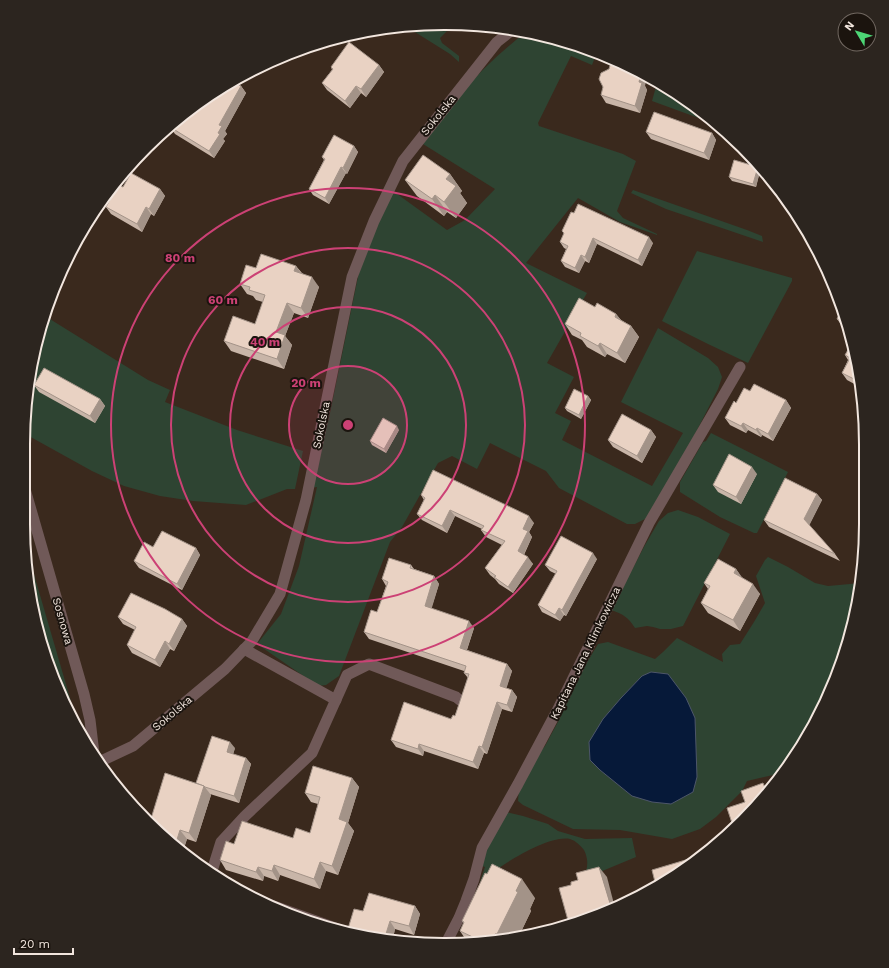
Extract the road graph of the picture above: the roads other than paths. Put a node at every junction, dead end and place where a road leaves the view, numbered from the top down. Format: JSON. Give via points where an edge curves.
{"nodes":[{"id":1,"x":506,"y":35,"type":"edge"},
{"id":2,"x":740,"y":367,"type":"dead end"},
{"id":3,"x":30,"y":506,"type":"edge"},
{"id":4,"x":244,"y":649,"type":"junction"},
{"id":5,"x":336,"y":700,"type":"junction"},
{"id":6,"x":461,"y":700,"type":"edge"},
{"id":7,"x":93,"y":742,"type":"edge"},
{"id":8,"x":104,"y":760,"type":"edge"},
{"id":9,"x":213,"y":867,"type":"edge"},
{"id":10,"x":449,"y":938,"type":"edge"}],
"edges":[{"from":1,"to":4,"type":"street","name":"Sokolska","via":[[497,42],[403,161],[374,221],[352,277],[306,500],[280,594]]},
{"from":2,"to":10,"type":"street","name":"Kapitana Jana Klimkowicza","via":[[649,523],[559,707],[482,848],[466,901]]},
{"from":3,"to":7,"type":"street","name":"Sosnowa","via":[[84,694]]},
{"from":4,"to":5,"type":"street"},
{"from":4,"to":8,"type":"street","name":"Sokolska","via":[[133,746]]},
{"from":5,"to":6,"type":"street","via":[[347,674],[370,664]]},
{"from":5,"to":9,"type":"street","via":[[312,752],[221,842]]}]}
